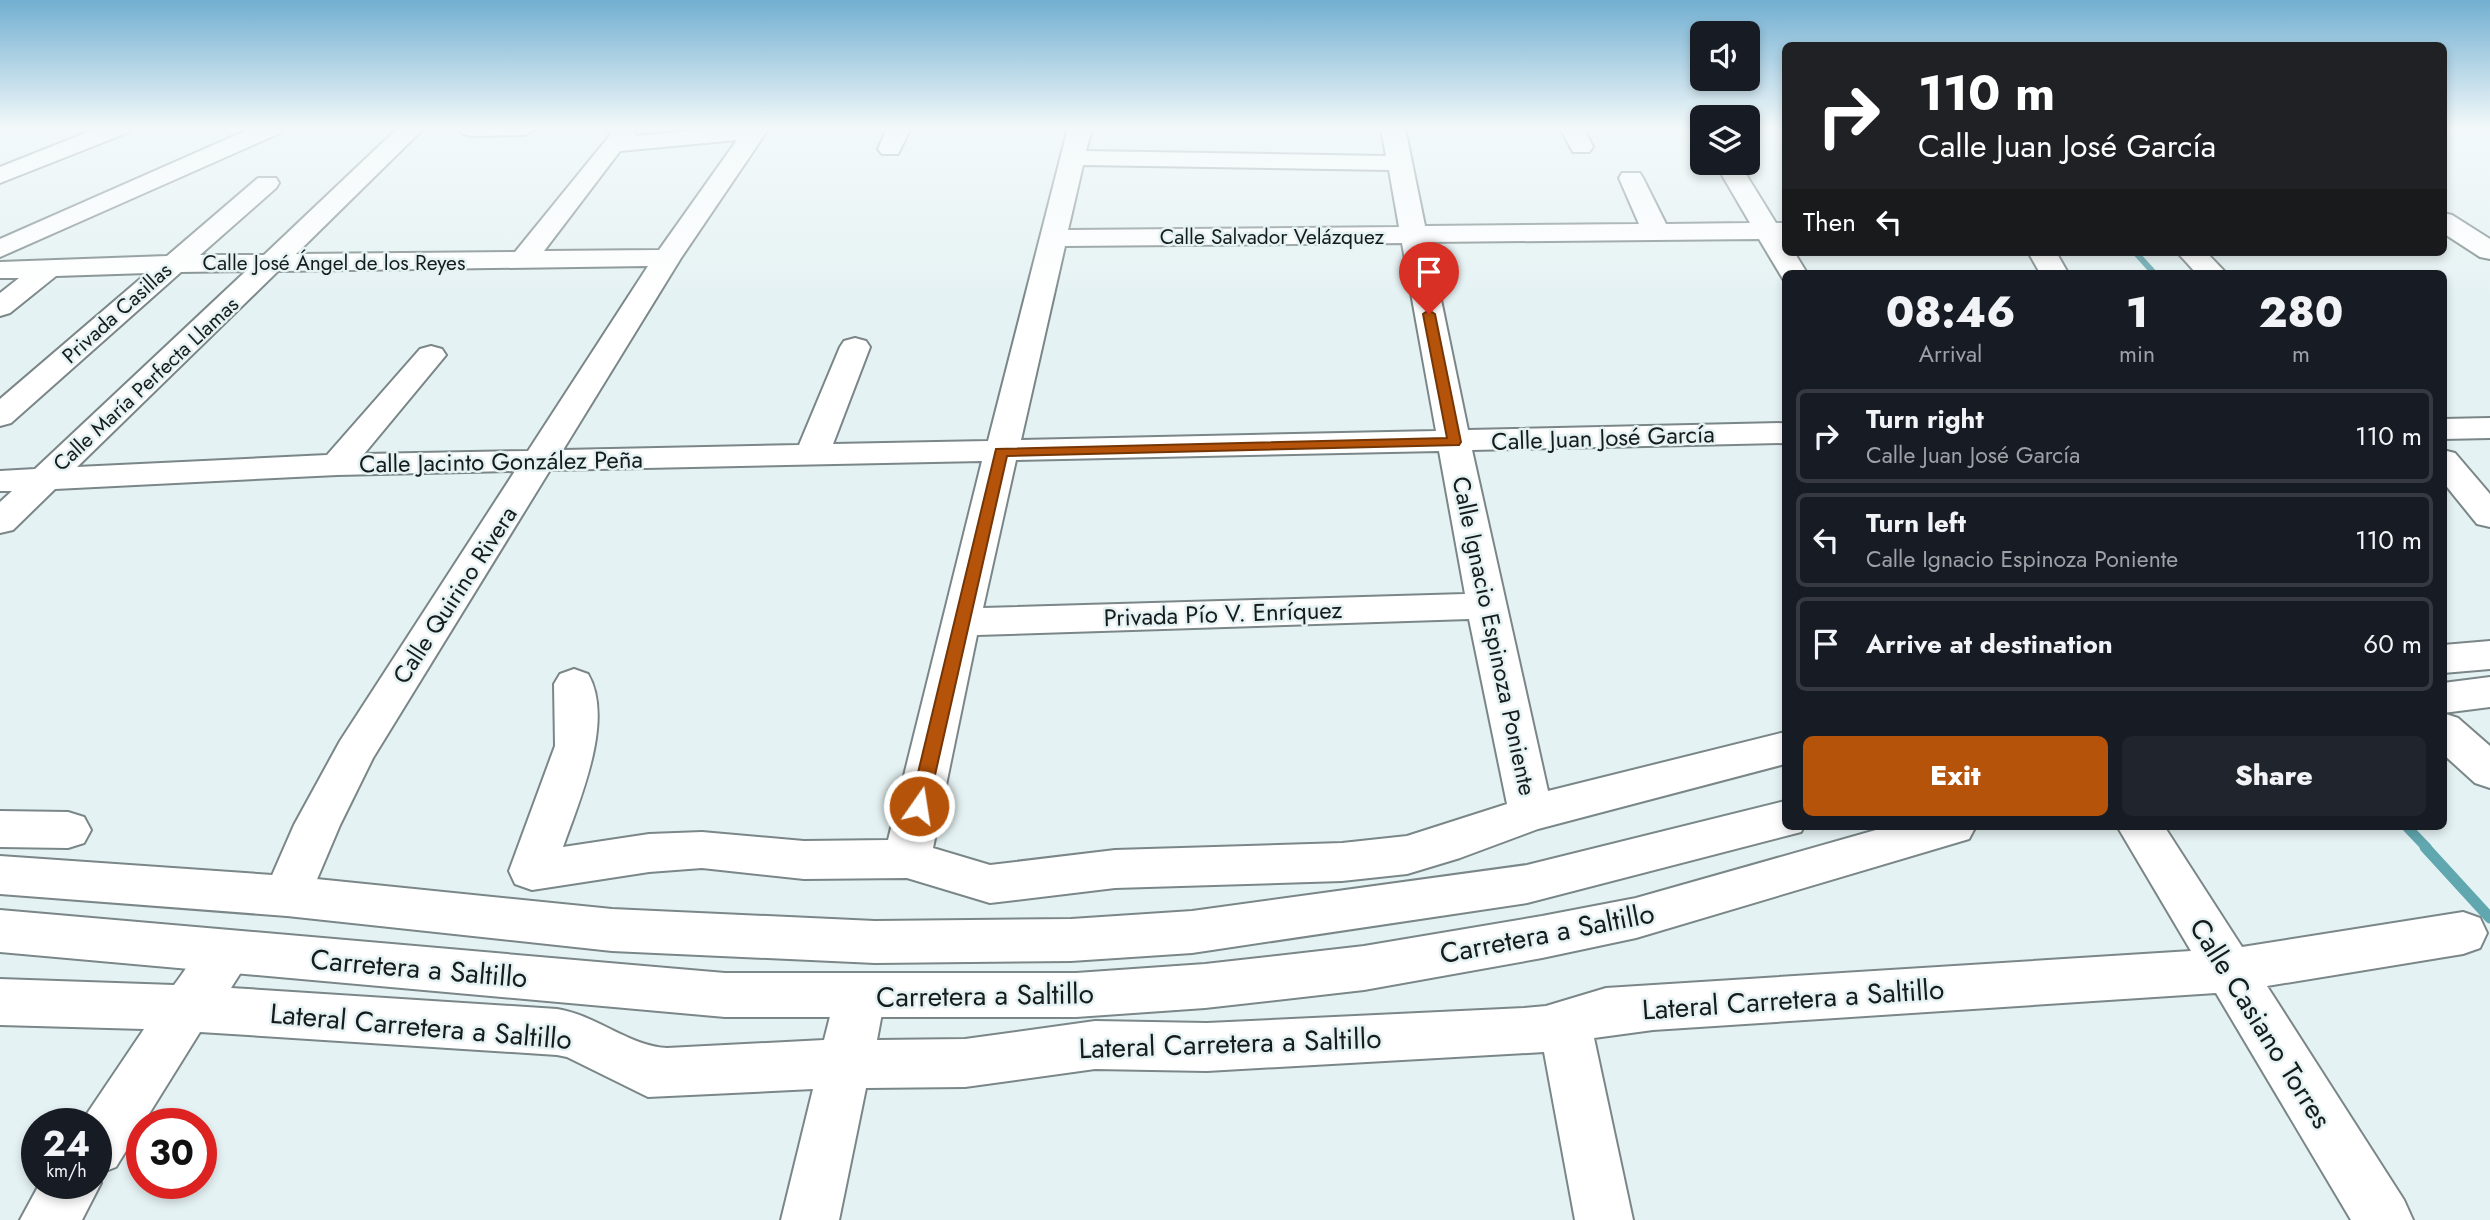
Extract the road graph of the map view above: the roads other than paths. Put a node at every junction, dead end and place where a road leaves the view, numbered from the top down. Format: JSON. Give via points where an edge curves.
{"nodes":[{"id":1,"x":144,"y":185,"type":"edge"},
{"id":2,"x":265,"y":185,"type":"edge"},
{"id":3,"x":353,"y":185,"type":"edge"},
{"id":4,"x":579,"y":185,"type":"edge"},
{"id":5,"x":717,"y":185,"type":"edge"},
{"id":6,"x":1066,"y":185,"type":"edge"},
{"id":7,"x":1404,"y":185,"type":"edge"},
{"id":8,"x":1634,"y":185,"type":"edge"},
{"id":9,"x":1743,"y":185,"type":"edge"},
{"id":10,"x":2447,"y":224,"type":"edge"},
{"id":11,"x":1777,"y":231,"type":"edge"},
{"id":12,"x":1657,"y":234,"type":"junction"},
{"id":13,"x":1414,"y":236,"type":"junction"},
{"id":14,"x":1053,"y":238,"type":"junction"},
{"id":15,"x":0,"y":249,"type":"edge"},
{"id":16,"x":2490,"y":251,"type":"edge"},
{"id":17,"x":2195,"y":256,"type":"edge"},
{"id":18,"x":667,"y":258,"type":"junction"},
{"id":19,"x":523,"y":260,"type":"junction"},
{"id":20,"x":171,"y":264,"type":"junction"},
{"id":21,"x":272,"y":264,"type":"junction"},
{"id":22,"x":49,"y":268,"type":"junction"},
{"id":23,"x":0,"y":270,"type":"edge"},
{"id":24,"x":2209,"y":270,"type":"edge"},
{"id":25,"x":0,"y":307,"type":"edge"},
{"id":26,"x":855,"y":347,"type":"dead end"},
{"id":27,"x":431,"y":355,"type":"dead end"},
{"id":28,"x":0,"y":416,"type":"edge"},
{"id":29,"x":2490,"y":428,"type":"edge"},
{"id":30,"x":2447,"y":429,"type":"edge"},
{"id":31,"x":1782,"y":433,"type":"edge"},
{"id":32,"x":1454,"y":442,"type":"junction"},
{"id":33,"x":1001,"y":452,"type":"junction"},
{"id":34,"x":811,"y":454,"type":"junction"},
{"id":35,"x":540,"y":461,"type":"junction"},
{"id":36,"x":2447,"y":465,"type":"edge"},
{"id":37,"x":337,"y":466,"type":"junction"},
{"id":38,"x":44,"y":480,"type":"junction"},
{"id":39,"x":0,"y":481,"type":"edge"},
{"id":40,"x":2490,"y":516,"type":"edge"},
{"id":41,"x":0,"y":522,"type":"edge"},
{"id":42,"x":1486,"y":606,"type":"junction"},
{"id":43,"x":960,"y":622,"type":"junction"},
{"id":44,"x":2447,"y":661,"type":"edge"},
{"id":45,"x":574,"y":684,"type":"dead end"},
{"id":46,"x":2489,"y":684,"type":"edge"},
{"id":47,"x":2447,"y":697,"type":"edge"},
{"id":48,"x":2447,"y":733,"type":"edge"},
{"id":49,"x":1782,"y":749,"type":"edge"},
{"id":50,"x":2490,"y":771,"type":"edge"},
{"id":51,"x":1531,"y":813,"type":"junction"},
{"id":52,"x":1782,"y":820,"type":"edge"},
{"id":53,"x":0,"y":830,"type":"edge"},
{"id":54,"x":68,"y":830,"type":"dead end"},
{"id":55,"x":1939,"y":830,"type":"edge"},
{"id":56,"x":2142,"y":830,"type":"edge"},
{"id":57,"x":907,"y":859,"type":"junction"},
{"id":58,"x":0,"y":875,"type":"edge"},
{"id":59,"x":287,"y":896,"type":"junction"},
{"id":60,"x":0,"y":931,"type":"edge"},
{"id":61,"x":2463,"y":933,"type":"dead end"},
{"id":62,"x":230,"y":950,"type":"junction"},
{"id":63,"x":2227,"y":971,"type":"junction"},
{"id":64,"x":860,"y":997,"type":"junction"},
{"id":65,"x":0,"y":1002,"type":"edge"},
{"id":66,"x":187,"y":1008,"type":"junction"},
{"id":67,"x":1565,"y":1024,"type":"junction"},
{"id":68,"x":844,"y":1063,"type":"junction"},
{"id":69,"x":112,"y":1123,"type":"edge"},
{"id":70,"x":63,"y":1199,"type":"edge"},
{"id":71,"x":49,"y":1220,"type":"edge"},
{"id":72,"x":810,"y":1220,"type":"edge"},
{"id":73,"x":1604,"y":1220,"type":"edge"},
{"id":74,"x":2384,"y":1220,"type":"edge"}],
"edges":[{"from":1,"to":15,"type":"street"},
{"from":2,"to":20,"type":"street","name":"Privada Casillas"},
{"from":3,"to":21,"type":"street","name":"Calle María Perfecta Llamas"},
{"from":4,"to":19,"type":"street"},
{"from":5,"to":18,"type":"street","name":"Calle Quirino Rivera"},
{"from":6,"to":14,"type":"street"},
{"from":7,"to":13,"type":"street","name":"Calle Ignacio Espinoza Poniente"},
{"from":8,"to":12,"type":"street"},
{"from":9,"to":11,"type":"street"},
{"from":10,"to":16,"type":"street"},
{"from":11,"to":12,"type":"street","name":"Calle Salvador Velázquez"},
{"from":12,"to":13,"type":"street","name":"Calle Salvador Velázquez"},
{"from":13,"to":14,"type":"street","name":"Calle Salvador Velázquez"},
{"from":13,"to":32,"type":"street","name":"Calle Ignacio Espinoza Poniente"},
{"from":14,"to":33,"type":"street"},
{"from":17,"to":24,"type":"street"},
{"from":18,"to":19,"type":"street","name":"Calle José Ángel de los Reyes"},
{"from":18,"to":35,"type":"street","name":"Calle Quirino Rivera"},
{"from":19,"to":21,"type":"street","name":"Calle José Ángel de los Reyes"},
{"from":20,"to":21,"type":"street","name":"Calle José Ángel de los Reyes"},
{"from":20,"to":22,"type":"street","name":"Calle José Ángel de los Reyes"},
{"from":20,"to":28,"type":"street","name":"Privada Casillas"},
{"from":21,"to":38,"type":"street","name":"Calle María Perfecta Llamas"},
{"from":22,"to":23,"type":"street","name":"Calle José Ángel de los Reyes"},
{"from":22,"to":25,"type":"street"},
{"from":26,"to":34,"type":"street"},
{"from":27,"to":37,"type":"street"},
{"from":29,"to":30,"type":"street"},
{"from":31,"to":32,"type":"street","name":"Calle Juan José García"},
{"from":32,"to":33,"type":"street","name":"Calle Juan José García"},
{"from":32,"to":42,"type":"street","name":"Calle Ignacio Espinoza Poniente"},
{"from":33,"to":34,"type":"street","name":"Calle Jacinto González Peña"},
{"from":33,"to":43,"type":"street"},
{"from":34,"to":35,"type":"street","name":"Calle Jacinto González Peña"},
{"from":35,"to":37,"type":"street","name":"Calle Jacinto González Peña"},
{"from":35,"to":59,"type":"street","name":"Calle Quirino Rivera","via":[[355,752]]},
{"from":36,"to":40,"type":"street"},
{"from":37,"to":38,"type":"street","name":"Calle Jacinto González Peña"},
{"from":38,"to":39,"type":"street","name":"Calle Jacinto González Peña"},
{"from":38,"to":41,"type":"street","name":"Calle María Perfecta Llamas"},
{"from":42,"to":43,"type":"street","name":"Privada Pío V. Enríquez"},
{"from":42,"to":51,"type":"street","name":"Calle Ignacio Espinoza Poniente"},
{"from":43,"to":57,"type":"street"},
{"from":44,"to":46,"type":"street"},
{"from":45,"to":57,"type":"street","via":[[576,746],[532,871],[702,850],[804,860]]},
{"from":46,"to":47,"type":"street"},
{"from":48,"to":50,"type":"street"},
{"from":49,"to":51,"type":"street"},
{"from":51,"to":57,"type":"street","via":[[1408,855],[1342,862],[1115,869],[990,884]]},
{"from":52,"to":59,"type":"street","name":"Carretera a Saltillo","via":[[1527,884],[1192,932],[1071,940],[875,942],[692,935]]},
{"from":53,"to":54,"type":"street"},
{"from":55,"to":64,"type":"street","name":"Carretera a Saltillo","via":[[1636,918],[1364,968],[1076,996]]},
{"from":56,"to":63,"type":"street","name":"Calle Casiano Torres"},
{"from":58,"to":59,"type":"street","name":"Carretera a Saltillo"},
{"from":60,"to":62,"type":"street","name":"Carretera a Saltillo"},
{"from":61,"to":63,"type":"street","name":"Lateral Carretera a Saltillo"},
{"from":62,"to":64,"type":"street","name":"Carretera a Saltillo","via":[[725,995]]},
{"from":62,"to":66,"type":"street"},
{"from":63,"to":67,"type":"street","name":"Lateral Carretera a Saltillo","via":[[1653,1007],[1606,1011]]},
{"from":63,"to":74,"type":"street","name":"Calle Casiano Torres"},
{"from":64,"to":68,"type":"street"},
{"from":65,"to":66,"type":"street","name":"Lateral Carretera a Saltillo"},
{"from":66,"to":68,"type":"street","name":"Lateral Carretera a Saltillo","via":[[557,1032],[575,1035],[648,1072]]},
{"from":66,"to":69,"type":"street"},
{"from":67,"to":68,"type":"street","name":"Lateral Carretera a Saltillo","via":[[1524,1031],[1348,1042],[1095,1045],[965,1063]]},
{"from":67,"to":73,"type":"street"},
{"from":68,"to":72,"type":"street"},
{"from":70,"to":71,"type":"street"}]}
